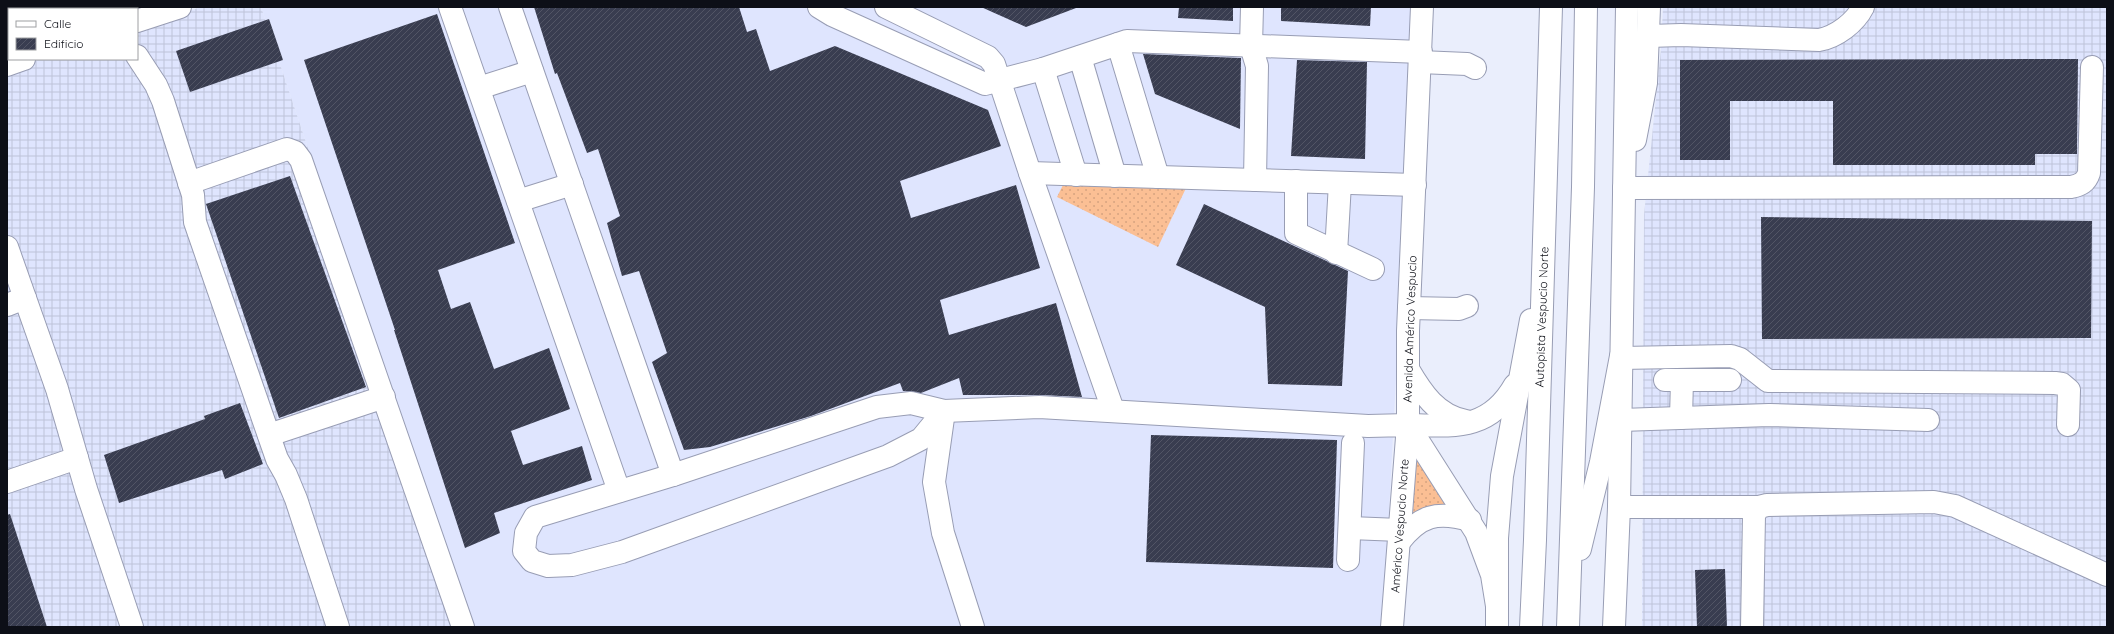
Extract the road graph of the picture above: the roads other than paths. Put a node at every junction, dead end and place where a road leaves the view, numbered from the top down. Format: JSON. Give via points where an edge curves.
{"nodes":[{"id":1,"x":180,"y":7,"type":"edge"},
{"id":2,"x":450,"y":7,"type":"edge"},
{"id":3,"x":510,"y":7,"type":"edge"},
{"id":4,"x":818,"y":7,"type":"edge"},
{"id":5,"x":886,"y":7,"type":"edge"},
{"id":6,"x":1252,"y":7,"type":"edge"},
{"id":7,"x":1422,"y":7,"type":"edge"},
{"id":8,"x":1549,"y":7,"type":"edge"},
{"id":9,"x":1586,"y":7,"type":"edge"},
{"id":10,"x":1590,"y":7,"type":"edge"},
{"id":11,"x":1627,"y":7,"type":"edge"},
{"id":12,"x":1649,"y":7,"type":"edge"},
{"id":13,"x":1863,"y":7,"type":"edge"},
{"id":14,"x":138,"y":21,"type":"edge"},
{"id":15,"x":1649,"y":36,"type":"junction"},
{"id":16,"x":1118,"y":44,"type":"junction"},
{"id":17,"x":1251,"y":46,"type":"junction"},
{"id":18,"x":1586,"y":47,"type":"junction"},
{"id":19,"x":1080,"y":57,"type":"junction"},
{"id":20,"x":1421,"y":57,"type":"junction"},
{"id":21,"x":138,"y":58,"type":"edge"},
{"id":22,"x":21,"y":60,"type":"edge"},
{"id":23,"x":7,"y":65,"type":"edge"},
{"id":24,"x":2092,"y":67,"type":"dead end"},
{"id":25,"x":1475,"y":68,"type":"dead end"},
{"id":26,"x":1043,"y":69,"type":"junction"},
{"id":27,"x":532,"y":71,"type":"junction"},
{"id":28,"x":999,"y":80,"type":"junction"},
{"id":29,"x":479,"y":88,"type":"junction"},
{"id":30,"x":1030,"y":173,"type":"junction"},
{"id":31,"x":1076,"y":175,"type":"junction"},
{"id":32,"x":1115,"y":176,"type":"junction"},
{"id":33,"x":1158,"y":177,"type":"junction"},
{"id":34,"x":1255,"y":180,"type":"junction"},
{"id":35,"x":1296,"y":181,"type":"junction"},
{"id":36,"x":189,"y":183,"type":"junction"},
{"id":37,"x":1340,"y":183,"type":"junction"},
{"id":38,"x":572,"y":184,"type":"junction"},
{"id":39,"x":1415,"y":185,"type":"junction"},
{"id":40,"x":1624,"y":188,"type":"junction"},
{"id":41,"x":518,"y":201,"type":"junction"},
{"id":42,"x":1545,"y":230,"type":"junction"},
{"id":43,"x":7,"y":247,"type":"edge"},
{"id":44,"x":1336,"y":253,"type":"junction"},
{"id":45,"x":1373,"y":269,"type":"dead end"},
{"id":46,"x":16,"y":302,"type":"edge"},
{"id":47,"x":1467,"y":306,"type":"dead end"},
{"id":48,"x":1409,"y":308,"type":"junction"},
{"id":49,"x":1621,"y":357,"type":"junction"},
{"id":50,"x":1408,"y":369,"type":"junction"},
{"id":51,"x":1519,"y":377,"type":"junction"},
{"id":52,"x":1730,"y":380,"type":"dead end"},
{"id":53,"x":1768,"y":381,"type":"junction"},
{"id":54,"x":384,"y":397,"type":"junction"},
{"id":55,"x":1113,"y":410,"type":"junction"},
{"id":56,"x":944,"y":411,"type":"junction"},
{"id":57,"x":1769,"y":415,"type":"junction"},
{"id":58,"x":1681,"y":418,"type":"junction"},
{"id":59,"x":1620,"y":420,"type":"junction"},
{"id":60,"x":1928,"y":420,"type":"dead end"},
{"id":61,"x":1471,"y":422,"type":"junction"},
{"id":62,"x":1408,"y":425,"type":"junction"},
{"id":63,"x":2068,"y":425,"type":"dead end"},
{"id":64,"x":269,"y":435,"type":"junction"},
{"id":65,"x":1353,"y":444,"type":"dead end"},
{"id":66,"x":77,"y":458,"type":"junction"},
{"id":67,"x":673,"y":475,"type":"junction"},
{"id":68,"x":7,"y":482,"type":"edge"},
{"id":69,"x":619,"y":491,"type":"junction"},
{"id":70,"x":1619,"y":507,"type":"junction"},
{"id":71,"x":1759,"y":507,"type":"junction"},
{"id":72,"x":1470,"y":520,"type":"junction"},
{"id":73,"x":1350,"y":528,"type":"junction"},
{"id":74,"x":1400,"y":536,"type":"junction"},
{"id":75,"x":1348,"y":560,"type":"dead end"},
{"id":76,"x":2107,"y":575,"type":"edge"},
{"id":77,"x":1569,"y":593,"type":"junction"},
{"id":78,"x":1497,"y":606,"type":"junction"},
{"id":79,"x":132,"y":627,"type":"edge"},
{"id":80,"x":338,"y":627,"type":"edge"},
{"id":81,"x":463,"y":627,"type":"edge"},
{"id":82,"x":973,"y":627,"type":"edge"},
{"id":83,"x":1392,"y":627,"type":"edge"},
{"id":84,"x":1497,"y":627,"type":"edge"},
{"id":85,"x":1531,"y":627,"type":"edge"},
{"id":86,"x":1568,"y":627,"type":"edge"},
{"id":87,"x":1614,"y":627,"type":"edge"},
{"id":88,"x":1752,"y":627,"type":"edge"}],
"edges":[{"from":1,"to":14,"type":"main road"},
{"from":2,"to":29,"type":"main road"},
{"from":3,"to":27,"type":"main road"},
{"from":4,"to":28,"type":"main road","via":[[979,82],[988,84]]},
{"from":5,"to":28,"type":"main road","via":[[988,57],[994,64]]},
{"from":6,"to":17,"type":"main road"},
{"from":7,"to":20,"type":"main road","name":"Avenida Américo Vespucio"},
{"from":8,"to":42,"type":"main road","name":"Autopista Vespucio Norte","via":[[1551,37]]},
{"from":9,"to":18,"type":"main road"},
{"from":10,"to":18,"type":"main road"},
{"from":11,"to":40,"type":"main road"},
{"from":12,"to":15,"type":"main road"},
{"from":13,"to":15,"type":"main road","via":[[1831,38],[1819,40]]},
{"from":15,"to":40,"type":"main road","via":[[1646,84]]},
{"from":16,"to":17,"type":"main road","via":[[1127,41]]},
{"from":16,"to":19,"type":"main road"},
{"from":16,"to":33,"type":"main road"},
{"from":17,"to":20,"type":"main road"},
{"from":17,"to":34,"type":"main road","via":[[1257,66]]},
{"from":18,"to":77,"type":"main road"},
{"from":19,"to":26,"type":"main road"},
{"from":19,"to":32,"type":"main road"},
{"from":20,"to":25,"type":"main road","via":[[1467,64]]},
{"from":20,"to":39,"type":"main road","name":"Avenida Américo Vespucio"},
{"from":21,"to":36,"type":"main road","via":[[163,101]]},
{"from":22,"to":23,"type":"main road"},
{"from":24,"to":40,"type":"main road","via":[[2089,173],[2086,180],[2079,185]]},
{"from":26,"to":28,"type":"main road"},
{"from":26,"to":31,"type":"main road"},
{"from":27,"to":29,"type":"main road"},
{"from":27,"to":38,"type":"main road"},
{"from":28,"to":30,"type":"main road"},
{"from":29,"to":41,"type":"main road"},
{"from":30,"to":31,"type":"main road"},
{"from":30,"to":55,"type":"main road"},
{"from":31,"to":32,"type":"main road"},
{"from":32,"to":33,"type":"main road"},
{"from":33,"to":34,"type":"main road"},
{"from":34,"to":35,"type":"main road"},
{"from":35,"to":37,"type":"main road"},
{"from":35,"to":44,"type":"main road","via":[[1296,233]]},
{"from":36,"to":54,"type":"main road","via":[[287,149],[295,152],[301,160]]},
{"from":36,"to":64,"type":"main road","via":[[193,195],[195,222]]},
{"from":37,"to":39,"type":"main road"},
{"from":37,"to":44,"type":"main road"},
{"from":38,"to":41,"type":"main road"},
{"from":38,"to":67,"type":"main road"},
{"from":39,"to":48,"type":"main road","name":"Avenida Américo Vespucio"},
{"from":40,"to":49,"type":"main road"},
{"from":41,"to":69,"type":"main road"},
{"from":42,"to":51,"type":"main road","via":[[1533,310]]},
{"from":42,"to":85,"type":"main road","name":"Autopista Vespucio Norte"},
{"from":43,"to":46,"type":"main road"},
{"from":44,"to":45,"type":"main road"},
{"from":46,"to":66,"type":"main road","via":[[57,388]]},
{"from":47,"to":48,"type":"main road","via":[[1459,309]]},
{"from":48,"to":50,"type":"main road","name":"Avenida Américo Vespucio"},
{"from":49,"to":53,"type":"main road","via":[[1731,356],[1740,359]]},
{"from":49,"to":59,"type":"main road"},
{"from":49,"to":77,"type":"main road","via":[[1601,462]]},
{"from":50,"to":61,"type":"main road","via":[[1419,388],[1438,409],[1454,418]]},
{"from":50,"to":62,"type":"main road","name":"Avenida Américo Vespucio"},
{"from":51,"to":61,"type":"main road","via":[[1496,411]]},
{"from":51,"to":78,"type":"main road","via":[[1502,476],[1497,538]]},
{"from":52,"to":58,"type":"main road","via":[[1673,380]]},
{"from":53,"to":57,"type":"main road"},
{"from":53,"to":63,"type":"main road","via":[[2062,384],[2068,390]]},
{"from":54,"to":64,"type":"main road"},
{"from":54,"to":81,"type":"main road"},
{"from":55,"to":56,"type":"main road","via":[[1039,407]]},
{"from":55,"to":62,"type":"main road","via":[[1368,426]]},
{"from":56,"to":67,"type":"main road","via":[[911,403],[877,408]]},
{"from":56,"to":69,"type":"main road","via":[[921,440],[888,456],[622,552],[572,565],[548,566],[532,561],[524,551],[526,533],[535,517]]},
{"from":56,"to":82,"type":"main road","via":[[934,482],[943,533]]},
{"from":57,"to":58,"type":"main road"},
{"from":57,"to":60,"type":"main road"},
{"from":58,"to":59,"type":"main road"},
{"from":59,"to":70,"type":"main road"},
{"from":61,"to":62,"type":"main road","via":[[1440,426]]},
{"from":62,"to":72,"type":"main road"},
{"from":62,"to":74,"type":"main road","name":"Américo Vespucio Norte"},
{"from":64,"to":80,"type":"main road","via":[[276,459],[296,499]]},
{"from":65,"to":73,"type":"main road"},
{"from":66,"to":68,"type":"main road"},
{"from":66,"to":79,"type":"main road"},
{"from":67,"to":69,"type":"main road"},
{"from":70,"to":71,"type":"main road"},
{"from":70,"to":87,"type":"main road"},
{"from":71,"to":76,"type":"main road","via":[[1934,502],[1955,506]]},
{"from":71,"to":88,"type":"main road","via":[[1754,515],[1753,530]]},
{"from":72,"to":74,"type":"main road","via":[[1447,515],[1429,517]]},
{"from":72,"to":78,"type":"main road","via":[[1492,575]]},
{"from":73,"to":74,"type":"main road"},
{"from":73,"to":75,"type":"main road"},
{"from":74,"to":83,"type":"main road","name":"Américo Vespucio Norte"},
{"from":77,"to":86,"type":"main road"},
{"from":78,"to":84,"type":"main road"}]}
